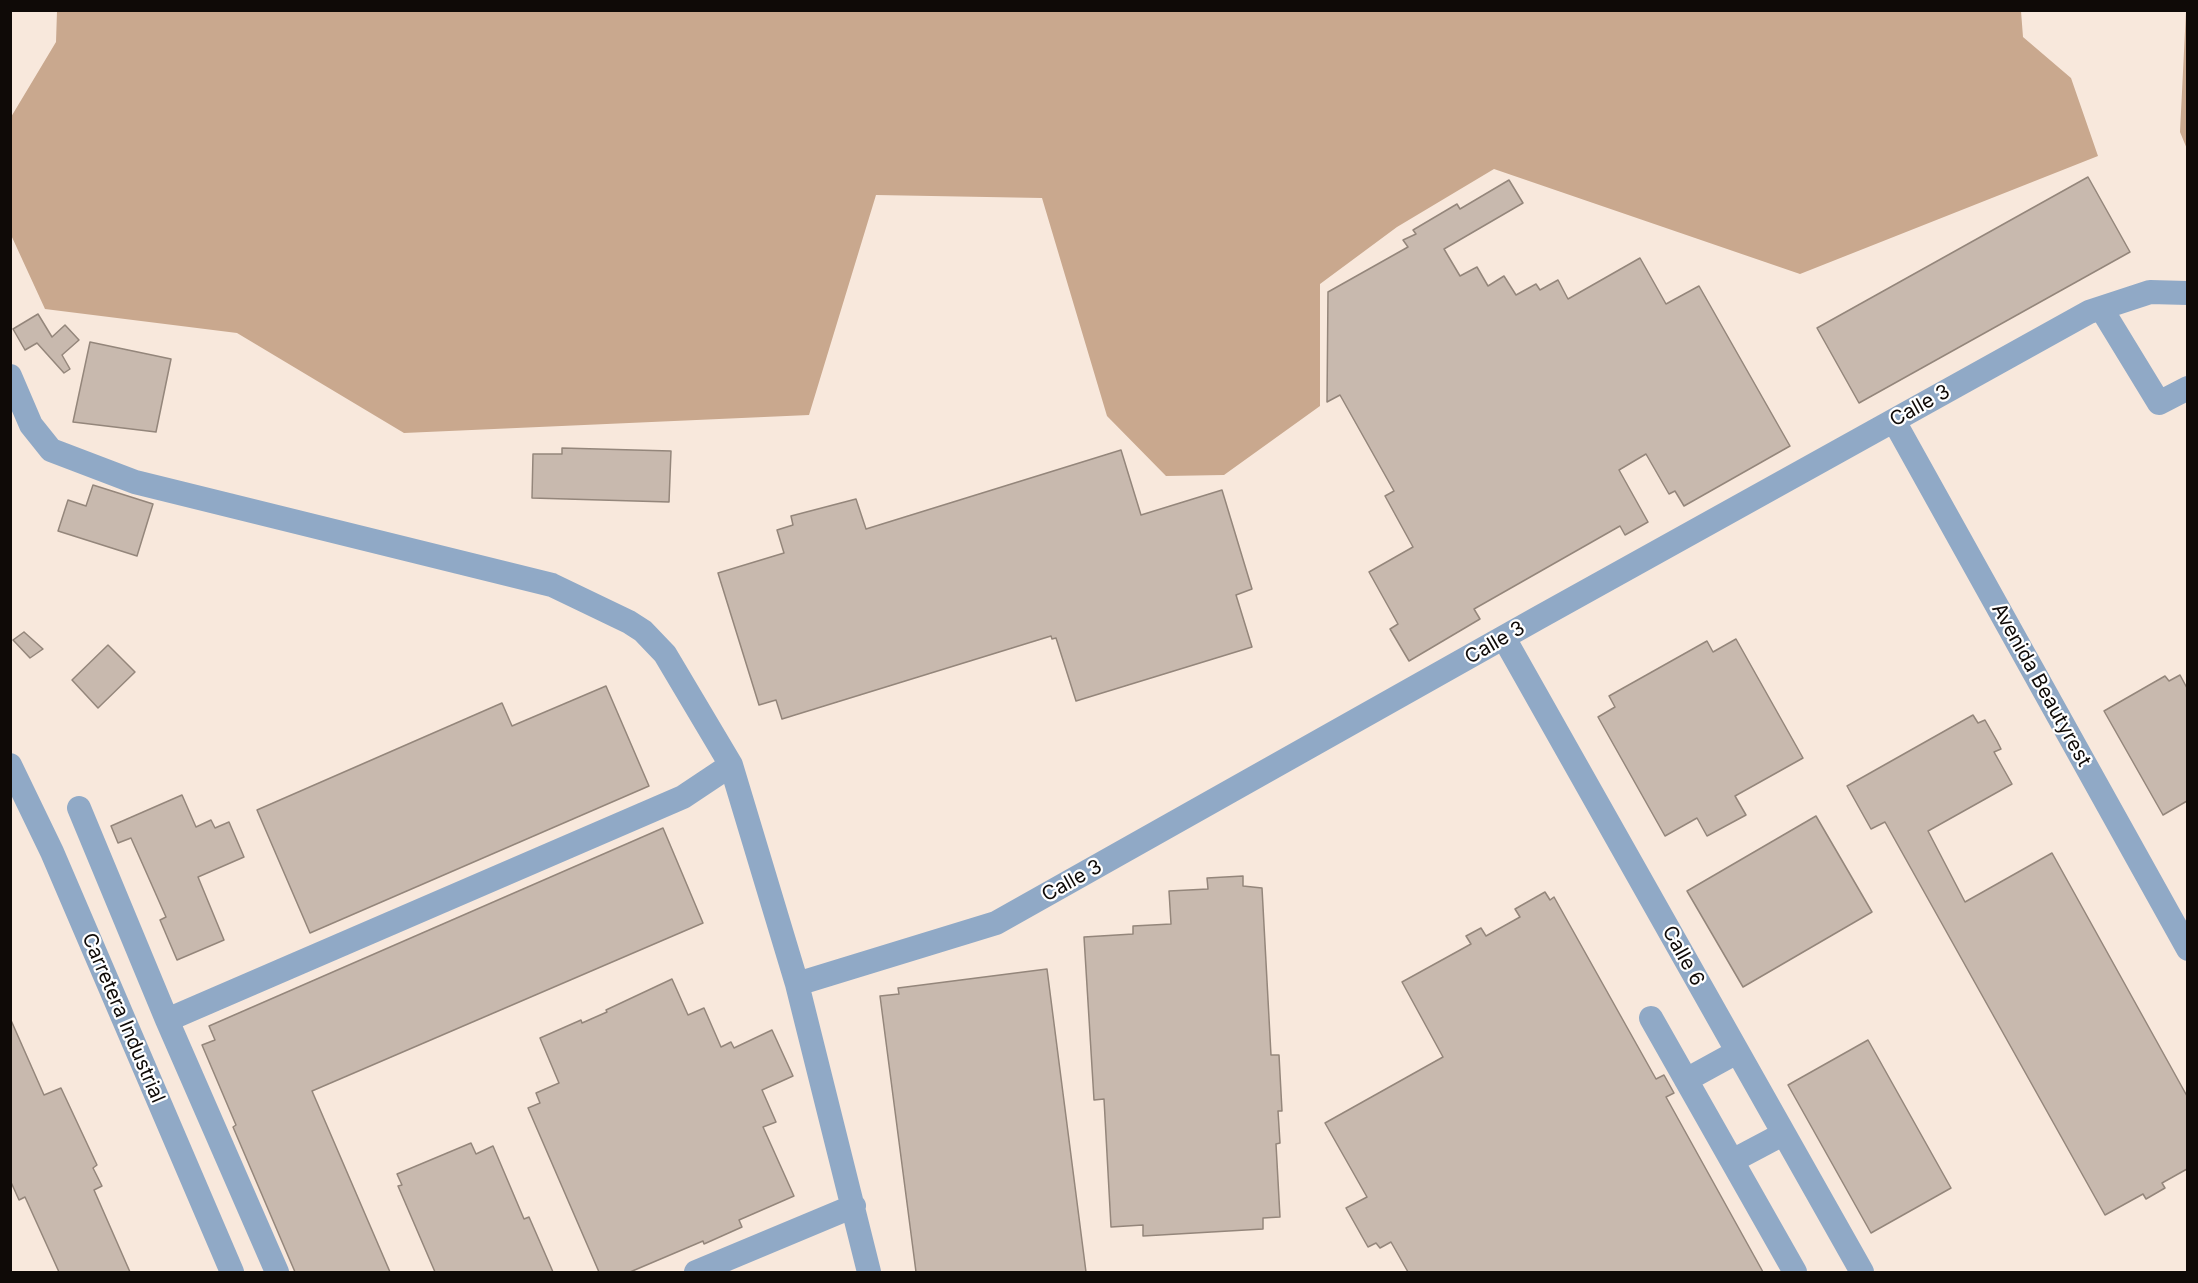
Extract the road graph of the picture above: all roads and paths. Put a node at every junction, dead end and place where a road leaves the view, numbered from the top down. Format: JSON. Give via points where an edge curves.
{"nodes":[{"id":1,"x":2187,"y":293,"type":"edge"},
{"id":2,"x":2101,"y":308,"type":"junction"},
{"id":3,"x":10,"y":376,"type":"edge"},
{"id":4,"x":2187,"y":388,"type":"edge"},
{"id":5,"x":1894,"y":421,"type":"junction"},
{"id":6,"x":1504,"y":638,"type":"junction"},
{"id":7,"x":10,"y":765,"type":"edge"},
{"id":8,"x":730,"y":765,"type":"junction"},
{"id":9,"x":79,"y":808,"type":"dead end"},
{"id":10,"x":2187,"y":950,"type":"edge"},
{"id":11,"x":797,"y":984,"type":"junction"},
{"id":12,"x":1651,"y":1018,"type":"dead end"},
{"id":13,"x":167,"y":1020,"type":"junction"},
{"id":14,"x":1737,"y":1052,"type":"junction"},
{"id":15,"x":1686,"y":1080,"type":"junction"},
{"id":16,"x":1783,"y":1134,"type":"junction"},
{"id":17,"x":1732,"y":1161,"type":"junction"},
{"id":18,"x":854,"y":1206,"type":"junction"},
{"id":19,"x":232,"y":1272,"type":"edge"},
{"id":20,"x":277,"y":1272,"type":"edge"},
{"id":21,"x":696,"y":1272,"type":"edge"},
{"id":22,"x":869,"y":1272,"type":"edge"},
{"id":23,"x":1795,"y":1272,"type":"edge"},
{"id":24,"x":1862,"y":1272,"type":"edge"}],
"edges":[{"from":1,"to":2,"type":"street","name":"Calle 3","via":[[2150,292]]},
{"from":2,"to":4,"type":"street","via":[[2159,403]]},
{"from":2,"to":5,"type":"street","name":"Calle 3"},
{"from":3,"to":8,"type":"street","via":[[31,425],[51,450],[135,482],[552,585],[629,622],[665,654]]},
{"from":5,"to":6,"type":"street","name":"Calle 3"},
{"from":5,"to":10,"type":"street","name":"Avenida Beautyrest"},
{"from":6,"to":11,"type":"street","name":"Calle 3","via":[[996,923]]},
{"from":6,"to":14,"type":"street","name":"Calle 6"},
{"from":7,"to":19,"type":"street","name":"Carretera Industrial","via":[[52,852]]},
{"from":8,"to":11,"type":"street"},
{"from":8,"to":13,"type":"street","via":[[683,797]]},
{"from":9,"to":13,"type":"street"},
{"from":11,"to":18,"type":"street"},
{"from":12,"to":15,"type":"street"},
{"from":13,"to":20,"type":"street"},
{"from":14,"to":15,"type":"street"},
{"from":14,"to":16,"type":"street","name":"Calle 6"},
{"from":15,"to":17,"type":"street"},
{"from":16,"to":17,"type":"street"},
{"from":16,"to":24,"type":"street","name":"Calle 6"},
{"from":17,"to":23,"type":"street"},
{"from":18,"to":21,"type":"street"},
{"from":18,"to":22,"type":"street"}]}
